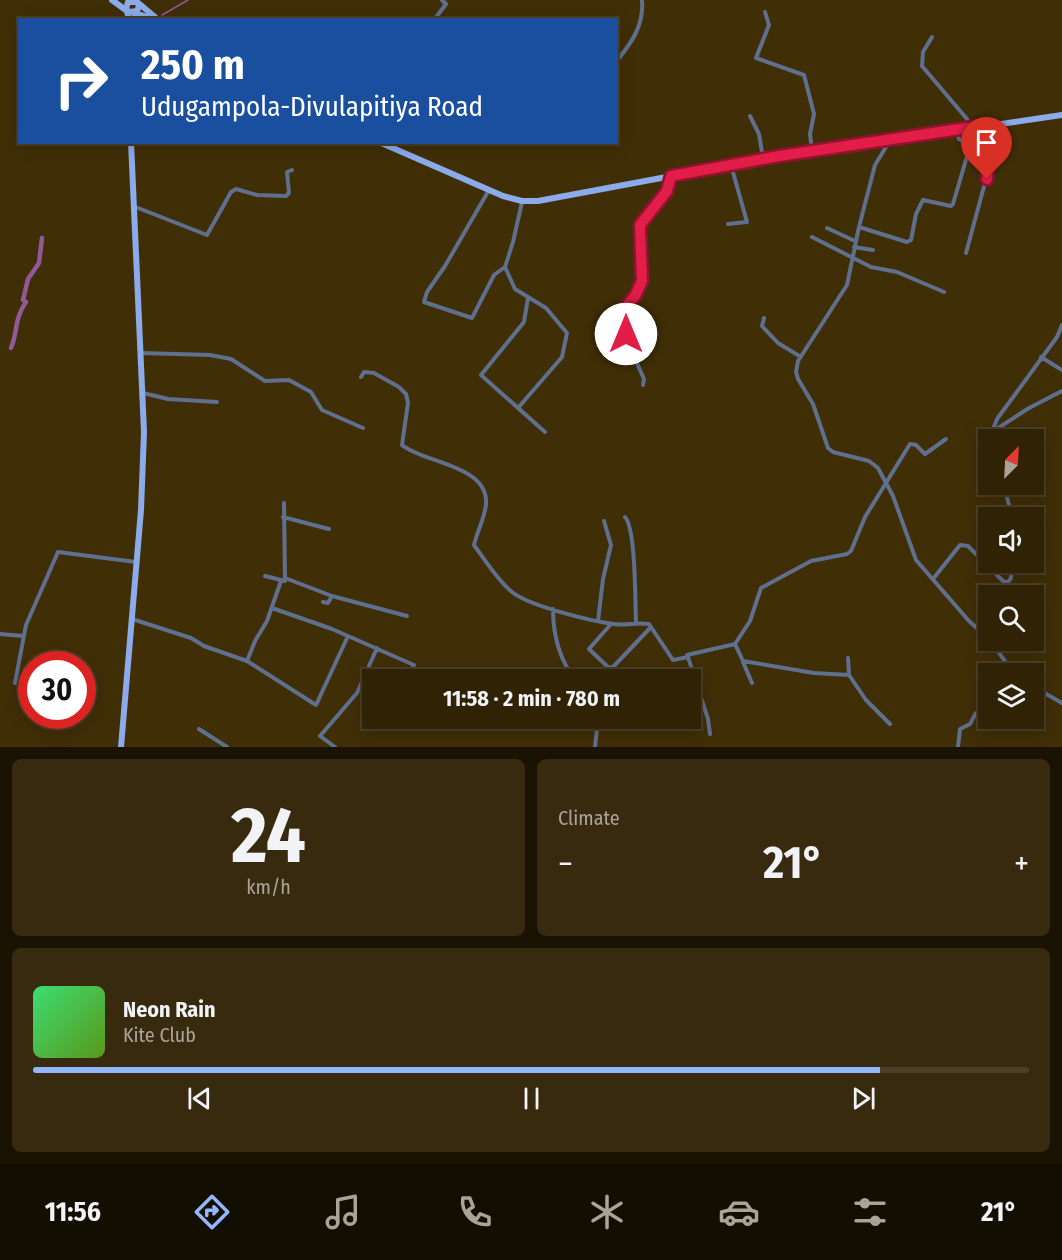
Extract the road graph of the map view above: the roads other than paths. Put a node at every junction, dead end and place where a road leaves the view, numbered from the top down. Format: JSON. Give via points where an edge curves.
{"nodes":[{"id":1,"x":111,"y":0,"type":"edge"},
{"id":2,"x":442,"y":0,"type":"edge"},
{"id":3,"x":642,"y":0,"type":"edge"},
{"id":4,"x":133,"y":1,"type":"edge"},
{"id":5,"x":127,"y":10,"type":"junction"},
{"id":6,"x":765,"y":12,"type":"dead end"},
{"id":7,"x":135,"y":16,"type":"edge"},
{"id":8,"x":129,"y":18,"type":"edge"},
{"id":9,"x":155,"y":18,"type":"edge"},
{"id":10,"x":436,"y":18,"type":"edge"},
{"id":11,"x":932,"y":37,"type":"dead end"},
{"id":12,"x":618,"y":59,"type":"edge"},
{"id":13,"x":1062,"y":115,"type":"edge"},
{"id":14,"x":750,"y":116,"type":"dead end"},
{"id":15,"x":980,"y":126,"type":"junction"},
{"id":16,"x":970,"y":128,"type":"junction"},
{"id":17,"x":956,"y":130,"type":"junction"},
{"id":18,"x":889,"y":142,"type":"junction"},
{"id":19,"x":131,"y":144,"type":"edge"},
{"id":20,"x":384,"y":144,"type":"edge"},
{"id":21,"x":812,"y":151,"type":"junction"},
{"id":22,"x":763,"y":159,"type":"junction"},
{"id":23,"x":731,"y":165,"type":"junction"},
{"id":24,"x":292,"y":170,"type":"dead end"},
{"id":25,"x":671,"y":176,"type":"junction"},
{"id":26,"x":489,"y":190,"type":"junction"},
{"id":27,"x":522,"y":201,"type":"junction"},
{"id":28,"x":132,"y":205,"type":"junction"},
{"id":29,"x":728,"y":224,"type":"dead end"},
{"id":30,"x":859,"y":227,"type":"junction"},
{"id":31,"x":827,"y":228,"type":"dead end"},
{"id":32,"x":812,"y":237,"type":"dead end"},
{"id":33,"x":855,"y":242,"type":"junction"},
{"id":34,"x":854,"y":247,"type":"junction"},
{"id":35,"x":873,"y":249,"type":"dead end"},
{"id":36,"x":966,"y":253,"type":"dead end"},
{"id":37,"x":852,"y":258,"type":"junction"},
{"id":38,"x":505,"y":267,"type":"junction"},
{"id":39,"x":944,"y":292,"type":"dead end"},
{"id":40,"x":528,"y":297,"type":"junction"},
{"id":41,"x":764,"y":318,"type":"dead end"},
{"id":42,"x":1062,"y":325,"type":"edge"},
{"id":43,"x":140,"y":353,"type":"junction"},
{"id":44,"x":801,"y":357,"type":"junction"},
{"id":45,"x":1041,"y":357,"type":"junction"},
{"id":46,"x":1062,"y":370,"type":"edge"},
{"id":47,"x":361,"y":377,"type":"dead end"},
{"id":48,"x":643,"y":385,"type":"dead end"},
{"id":49,"x":1062,"y":392,"type":"edge"},
{"id":50,"x":142,"y":393,"type":"junction"},
{"id":51,"x":217,"y":402,"type":"dead end"},
{"id":52,"x":518,"y":408,"type":"junction"},
{"id":53,"x":363,"y":428,"type":"dead end"},
{"id":54,"x":993,"y":429,"type":"edge"},
{"id":55,"x":997,"y":429,"type":"edge"},
{"id":56,"x":545,"y":432,"type":"dead end"},
{"id":57,"x":946,"y":440,"type":"dead end"},
{"id":58,"x":888,"y":483,"type":"junction"},
{"id":59,"x":284,"y":504,"type":"dead end"},
{"id":60,"x":284,"y":517,"type":"junction"},
{"id":61,"x":625,"y":517,"type":"dead end"},
{"id":62,"x":604,"y":521,"type":"dead end"},
{"id":63,"x":329,"y":529,"type":"dead end"},
{"id":64,"x":978,"y":556,"type":"edge"},
{"id":65,"x":137,"y":562,"type":"junction"},
{"id":66,"x":995,"y":573,"type":"edge"},
{"id":67,"x":1011,"y":573,"type":"edge"},
{"id":68,"x":266,"y":576,"type":"dead end"},
{"id":69,"x":933,"y":579,"type":"junction"},
{"id":70,"x":283,"y":580,"type":"junction"},
{"id":71,"x":332,"y":597,"type":"junction"},
{"id":72,"x":323,"y":602,"type":"dead end"},
{"id":73,"x":272,"y":608,"type":"junction"},
{"id":74,"x":553,"y":609,"type":"junction"},
{"id":75,"x":407,"y":616,"type":"dead end"},
{"id":76,"x":132,"y":618,"type":"junction"},
{"id":77,"x":598,"y":621,"type":"junction"},
{"id":78,"x":636,"y":622,"type":"junction"},
{"id":79,"x":611,"y":624,"type":"junction"},
{"id":80,"x":651,"y":627,"type":"junction"},
{"id":81,"x":978,"y":629,"type":"edge"},
{"id":82,"x":0,"y":634,"type":"edge"},
{"id":83,"x":23,"y":636,"type":"junction"},
{"id":84,"x":348,"y":636,"type":"junction"},
{"id":85,"x":735,"y":644,"type":"junction"},
{"id":86,"x":378,"y":648,"type":"junction"},
{"id":87,"x":688,"y":657,"type":"junction"},
{"id":88,"x":848,"y":658,"type":"dead end"},
{"id":89,"x":247,"y":661,"type":"junction"},
{"id":90,"x":743,"y":661,"type":"junction"},
{"id":91,"x":369,"y":669,"type":"edge"},
{"id":92,"x":412,"y":669,"type":"edge"},
{"id":93,"x":569,"y":669,"type":"edge"},
{"id":94,"x":692,"y":669,"type":"edge"},
{"id":95,"x":849,"y":675,"type":"junction"},
{"id":96,"x":15,"y":683,"type":"dead end"},
{"id":97,"x":362,"y":683,"type":"edge"},
{"id":98,"x":752,"y":684,"type":"dead end"},
{"id":99,"x":1044,"y":693,"type":"edge"},
{"id":100,"x":701,"y":699,"type":"edge"},
{"id":101,"x":1062,"y":702,"type":"edge"},
{"id":102,"x":978,"y":714,"type":"edge"},
{"id":103,"x":890,"y":724,"type":"dead end"},
{"id":104,"x":200,"y":729,"type":"dead end"},
{"id":105,"x":596,"y":729,"type":"edge"},
{"id":106,"x":710,"y":734,"type":"dead end"},
{"id":107,"x":122,"y":747,"type":"edge"},
{"id":108,"x":227,"y":747,"type":"edge"},
{"id":109,"x":335,"y":747,"type":"edge"},
{"id":110,"x":596,"y":747,"type":"edge"},
{"id":111,"x":958,"y":747,"type":"edge"}],
"edges":[{"from":1,"to":4,"type":"main road"},
{"from":1,"to":5,"type":"main road"},
{"from":2,"to":10,"type":"street","via":[[446,4]]},
{"from":3,"to":12,"type":"street","via":[[639,31]]},
{"from":4,"to":5,"type":"main road","via":[[127,4]]},
{"from":4,"to":7,"type":"main road","via":[[139,9]]},
{"from":4,"to":9,"type":"main road"},
{"from":5,"to":7,"type":"main road"},
{"from":5,"to":8,"type":"main road"},
{"from":6,"to":21,"type":"street","via":[[770,25],[756,58],[804,75],[814,114]]},
{"from":11,"to":16,"type":"street","via":[[921,66],[967,119]]},
{"from":13,"to":15,"type":"main road"},
{"from":14,"to":22,"type":"street","via":[[759,134]]},
{"from":15,"to":16,"type":"main road"},
{"from":15,"to":36,"type":"street","via":[[987,179]]},
{"from":16,"to":17,"type":"main road"},
{"from":17,"to":18,"type":"main road"},
{"from":17,"to":30,"type":"street","via":[[959,140],[970,147],[951,206],[923,200],[911,240],[907,242]]},
{"from":18,"to":21,"type":"main road"},
{"from":18,"to":30,"type":"street","via":[[875,165]]},
{"from":19,"to":28,"type":"main road"},
{"from":20,"to":26,"type":"main road"},
{"from":21,"to":22,"type":"main road"},
{"from":22,"to":23,"type":"main road"},
{"from":23,"to":25,"type":"main road"},
{"from":23,"to":29,"type":"street","via":[[747,222]]},
{"from":24,"to":28,"type":"street","via":[[287,172],[286,196],[257,195],[236,189],[231,192],[207,235]]},
{"from":25,"to":27,"type":"main road","via":[[562,198]]},
{"from":25,"to":48,"type":"street","via":[[667,191],[640,225],[642,281],[622,316]]},
{"from":26,"to":27,"type":"main road"},
{"from":26,"to":38,"type":"street","via":[[424,302],[472,318],[494,275]]},
{"from":27,"to":38,"type":"street"},
{"from":28,"to":43,"type":"main road"},
{"from":30,"to":33,"type":"street"},
{"from":31,"to":33,"type":"street"},
{"from":32,"to":37,"type":"street"},
{"from":33,"to":34,"type":"street"},
{"from":34,"to":35,"type":"street"},
{"from":34,"to":37,"type":"street"},
{"from":37,"to":39,"type":"street"},
{"from":37,"to":44,"type":"street","via":[[847,285]]},
{"from":38,"to":40,"type":"street","via":[[515,289]]},
{"from":40,"to":52,"type":"street","via":[[524,322],[481,375]]},
{"from":40,"to":52,"type":"street","via":[[546,308],[567,333],[562,357]]},
{"from":41,"to":44,"type":"street","via":[[762,326],[778,343]]},
{"from":42,"to":45,"type":"street"},
{"from":43,"to":50,"type":"main road"},
{"from":43,"to":53,"type":"street","via":[[231,359],[266,381],[289,380],[311,392],[322,410]]},
{"from":44,"to":58,"type":"street","via":[[796,372],[813,404],[828,448],[869,461]]},
{"from":45,"to":46,"type":"street"},
{"from":45,"to":54,"type":"street"},
{"from":47,"to":74,"type":"street","via":[[364,372],[374,373],[406,394],[402,445],[454,465],[475,480],[486,504],[474,545],[511,591]]},
{"from":49,"to":55,"type":"street"},
{"from":50,"to":51,"type":"street"},
{"from":50,"to":65,"type":"main road","via":[[144,432]]},
{"from":52,"to":56,"type":"street"},
{"from":57,"to":58,"type":"street","via":[[925,454],[910,444]]},
{"from":58,"to":69,"type":"street","via":[[916,560]]},
{"from":58,"to":85,"type":"street","via":[[865,517],[851,551],[811,561],[761,588],[750,621]]},
{"from":59,"to":60,"type":"street"},
{"from":60,"to":63,"type":"street"},
{"from":60,"to":70,"type":"street"},
{"from":61,"to":78,"type":"street","via":[[632,539]]},
{"from":62,"to":77,"type":"street","via":[[611,545]]},
{"from":64,"to":69,"type":"street","via":[[968,546],[960,545]]},
{"from":65,"to":76,"type":"main road"},
{"from":65,"to":83,"type":"street","via":[[58,552]]},
{"from":66,"to":67,"type":"street","via":[[1008,582]]},
{"from":68,"to":70,"type":"street"},
{"from":69,"to":81,"type":"street"},
{"from":70,"to":71,"type":"street"},
{"from":70,"to":73,"type":"street"},
{"from":71,"to":72,"type":"street","via":[[328,603]]},
{"from":71,"to":75,"type":"street"},
{"from":73,"to":84,"type":"street"},
{"from":73,"to":89,"type":"street"},
{"from":74,"to":77,"type":"street"},
{"from":74,"to":93,"type":"street","via":[[563,661]]},
{"from":76,"to":89,"type":"street"},
{"from":76,"to":107,"type":"main road"},
{"from":77,"to":79,"type":"street"},
{"from":78,"to":79,"type":"street"},
{"from":78,"to":80,"type":"street"},
{"from":79,"to":80,"type":"street","via":[[589,649],[609,668]]},
{"from":80,"to":87,"type":"street","via":[[673,660]]},
{"from":82,"to":83,"type":"street"},
{"from":83,"to":96,"type":"street"},
{"from":84,"to":86,"type":"street"},
{"from":84,"to":89,"type":"street","via":[[315,705]]},
{"from":85,"to":87,"type":"street"},
{"from":85,"to":90,"type":"street"},
{"from":86,"to":91,"type":"street"},
{"from":86,"to":92,"type":"street","via":[[414,665]]},
{"from":87,"to":94,"type":"street"},
{"from":88,"to":95,"type":"street"},
{"from":90,"to":95,"type":"street"},
{"from":90,"to":98,"type":"street"},
{"from":95,"to":103,"type":"street","via":[[866,700]]},
{"from":97,"to":109,"type":"street","via":[[320,736]]},
{"from":99,"to":101,"type":"street"},
{"from":100,"to":106,"type":"street"},
{"from":102,"to":111,"type":"street","via":[[960,729]]},
{"from":104,"to":108,"type":"street"},
{"from":105,"to":110,"type":"street"}]}
